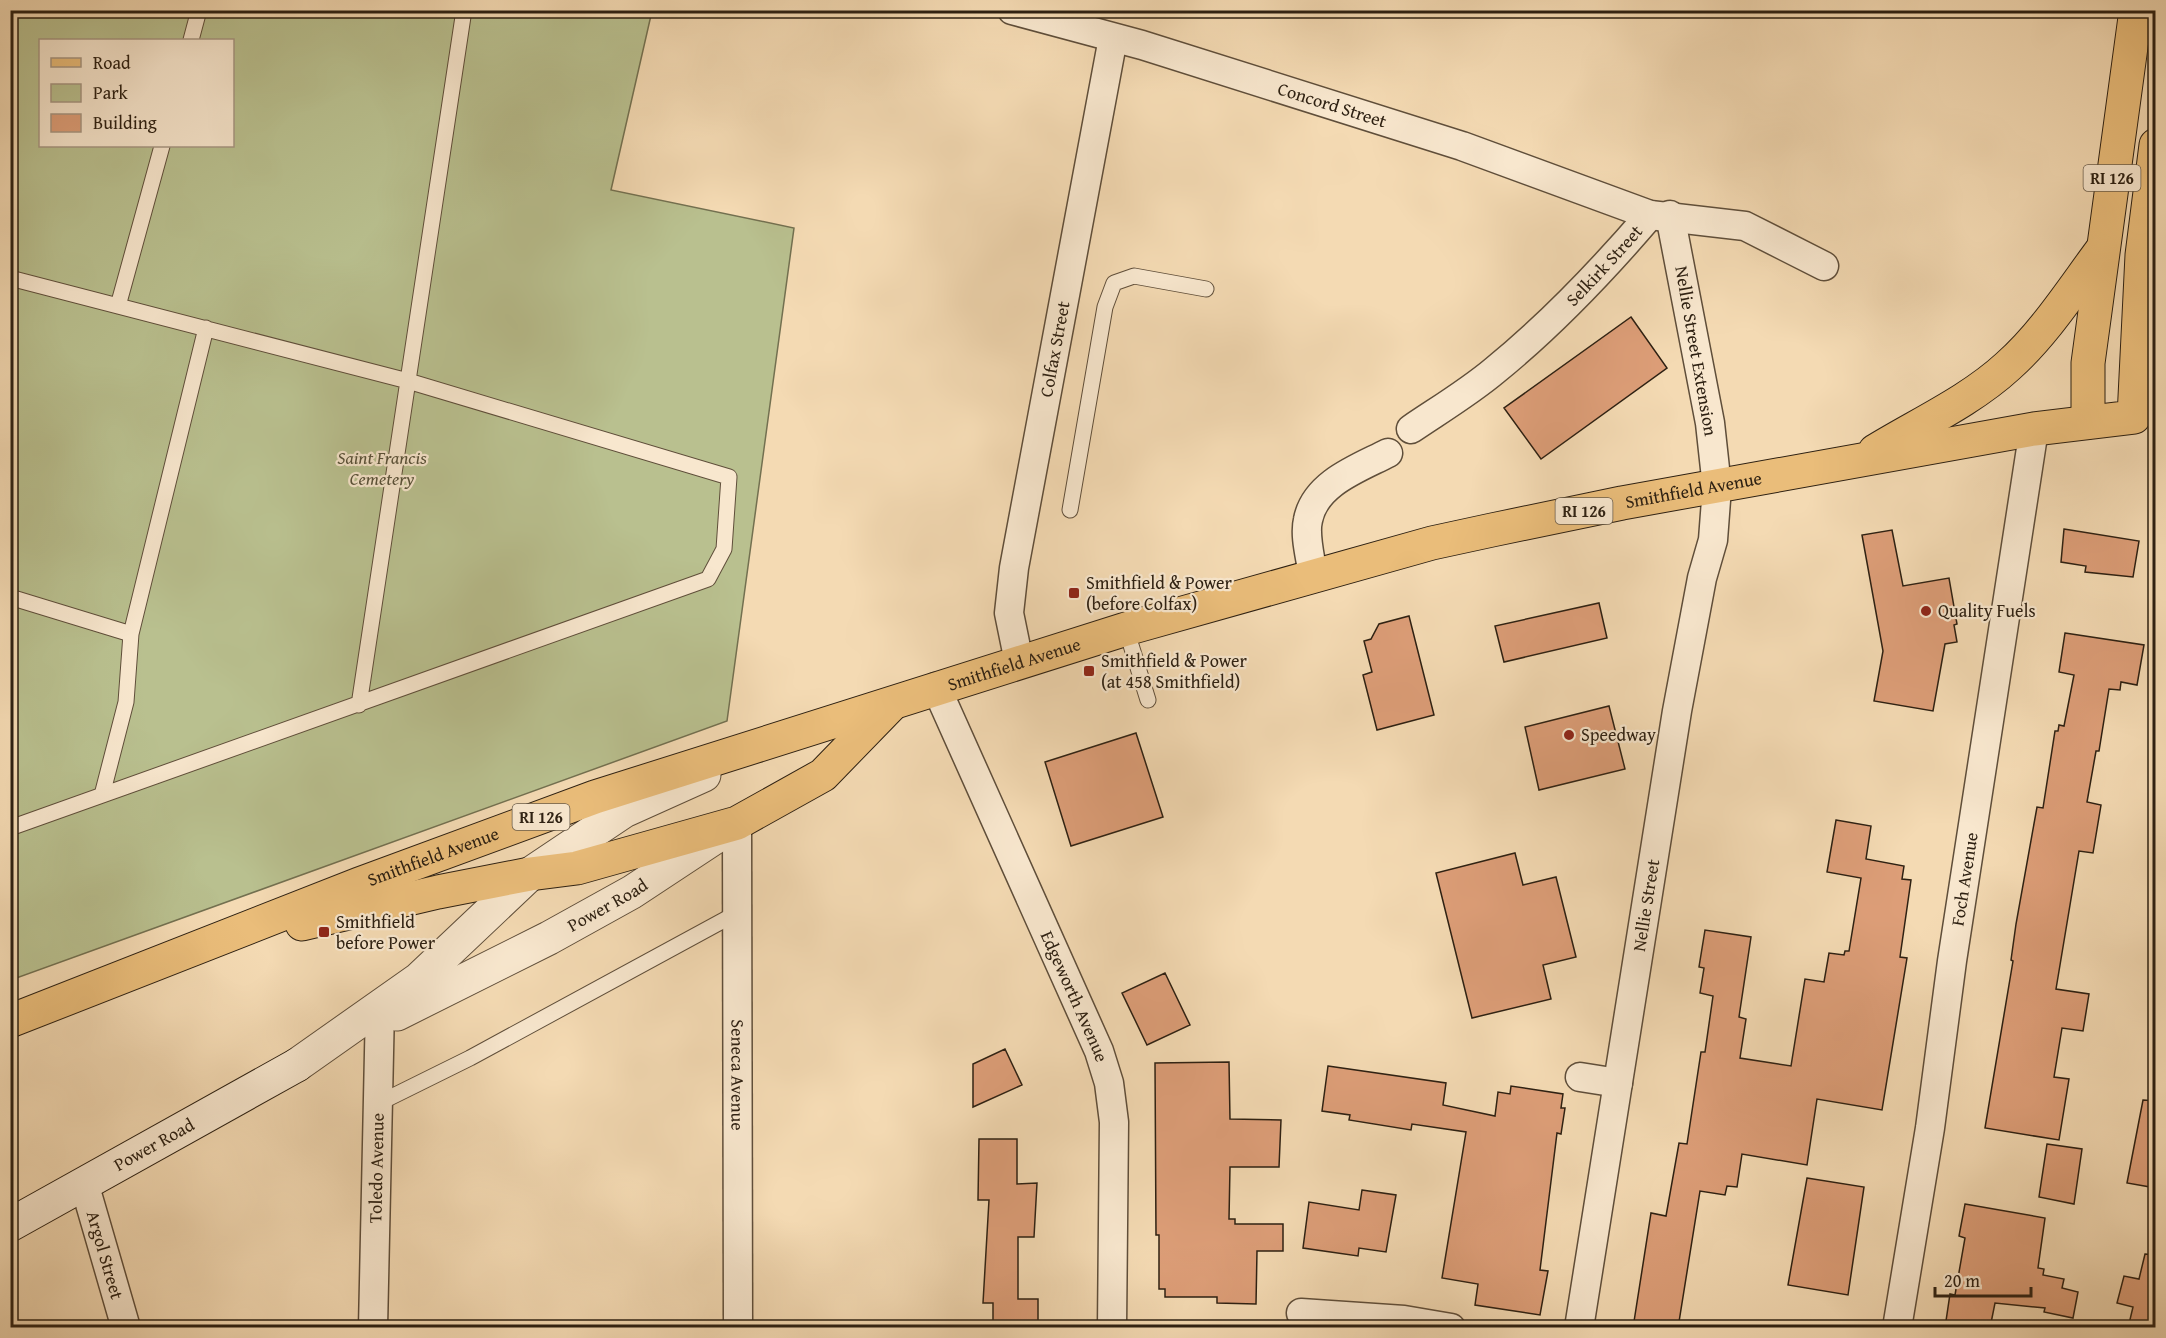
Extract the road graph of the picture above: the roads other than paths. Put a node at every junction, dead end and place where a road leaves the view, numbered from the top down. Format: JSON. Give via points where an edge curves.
{"nodes":[{"id":1,"x":199,"y":10,"type":"edge"},
{"id":2,"x":464,"y":10,"type":"edge"},
{"id":3,"x":1012,"y":10,"type":"edge"},
{"id":4,"x":2136,"y":10,"type":"edge"},
{"id":5,"x":1113,"y":38,"type":"junction"},
{"id":6,"x":191,"y":39,"type":"edge"},
{"id":7,"x":2156,"y":145,"type":"edge"},
{"id":8,"x":162,"y":147,"type":"edge"},
{"id":9,"x":1660,"y":215,"type":"junction"},
{"id":10,"x":2103,"y":250,"type":"junction"},
{"id":11,"x":1824,"y":266,"type":"dead end"},
{"id":12,"x":10,"y":278,"type":"edge"},
{"id":13,"x":1206,"y":289,"type":"dead end"},
{"id":14,"x":118,"y":306,"type":"junction"},
{"id":15,"x":206,"y":328,"type":"junction"},
{"id":16,"x":408,"y":381,"type":"junction"},
{"id":17,"x":2145,"y":416,"type":"edge"},
{"id":18,"x":2088,"y":422,"type":"junction"},
{"id":19,"x":1411,"y":429,"type":"dead end"},
{"id":20,"x":2034,"y":429,"type":"junction"},
{"id":21,"x":1388,"y":453,"type":"dead end"},
{"id":22,"x":1858,"y":461,"type":"junction"},
{"id":23,"x":1717,"y":486,"type":"junction"},
{"id":24,"x":1070,"y":510,"type":"dead end"},
{"id":25,"x":1313,"y":576,"type":"junction"},
{"id":26,"x":10,"y":597,"type":"edge"},
{"id":27,"x":1126,"y":629,"type":"junction"},
{"id":28,"x":131,"y":634,"type":"junction"},
{"id":29,"x":1019,"y":662,"type":"junction"},
{"id":30,"x":936,"y":687,"type":"junction"},
{"id":31,"x":1148,"y":700,"type":"dead end"},
{"id":32,"x":359,"y":705,"type":"junction"},
{"id":33,"x":891,"y":705,"type":"junction"},
{"id":34,"x":808,"y":730,"type":"junction"},
{"id":35,"x":102,"y":795,"type":"junction"},
{"id":36,"x":737,"y":824,"type":"junction"},
{"id":37,"x":10,"y":828,"type":"edge"},
{"id":38,"x":530,"y":874,"type":"junction"},
{"id":39,"x":737,"y":913,"type":"junction"},
{"id":40,"x":198,"y":947,"type":"junction"},
{"id":41,"x":379,"y":1015,"type":"junction"},
{"id":42,"x":10,"y":1021,"type":"edge"},
{"id":43,"x":1580,"y":1077,"type":"dead end"},
{"id":44,"x":1618,"y":1083,"type":"junction"},
{"id":45,"x":377,"y":1104,"type":"junction"},
{"id":46,"x":84,"y":1183,"type":"junction"},
{"id":47,"x":10,"y":1225,"type":"edge"},
{"id":48,"x":1301,"y":1313,"type":"dead end"},
{"id":49,"x":126,"y":1328,"type":"edge"},
{"id":50,"x":373,"y":1328,"type":"edge"},
{"id":51,"x":738,"y":1328,"type":"edge"},
{"id":52,"x":1112,"y":1328,"type":"edge"},
{"id":53,"x":1451,"y":1328,"type":"edge"},
{"id":54,"x":1579,"y":1328,"type":"edge"},
{"id":55,"x":1897,"y":1328,"type":"edge"}],
"edges":[{"from":1,"to":6,"type":"lane"},
{"from":2,"to":16,"type":"lane"},
{"from":3,"to":5,"type":"street","name":"Concord Street"},
{"from":4,"to":10,"type":"main road","number":"RI 126"},
{"from":5,"to":9,"type":"street","name":"Concord Street","via":[[1462,146]]},
{"from":5,"to":29,"type":"street","name":"Colfax Street","via":[[1014,568],[1009,613]]},
{"from":7,"to":17,"type":"main road","name":"Smithfield Avenue","number":"RI 126","via":[[2142,255]]},
{"from":8,"to":14,"type":"lane"},
{"from":9,"to":11,"type":"street","via":[[1745,226]]},
{"from":9,"to":19,"type":"street","name":"Selkirk Street","via":[[1493,373]]},
{"from":9,"to":23,"type":"street","name":"Nellie Street Extension","via":[[1710,423]]},
{"from":10,"to":18,"type":"main road","via":[[2088,363]]},
{"from":10,"to":22,"type":"main road","via":[[2054,315],[2006,368],[1979,389]]},
{"from":12,"to":14,"type":"lane"},
{"from":13,"to":24,"type":"lane","via":[[1134,276],[1114,283],[1105,307]]},
{"from":14,"to":15,"type":"lane"},
{"from":15,"to":16,"type":"lane"},
{"from":15,"to":28,"type":"lane"},
{"from":16,"to":32,"type":"lane"},
{"from":16,"to":32,"type":"lane","via":[[729,477],[724,549],[708,579]]},
{"from":17,"to":18,"type":"main road","name":"Smithfield Avenue","number":"RI 126"},
{"from":18,"to":20,"type":"main road","name":"Smithfield Avenue","number":"RI 126"},
{"from":20,"to":22,"type":"main road","name":"Smithfield Avenue","number":"RI 126"},
{"from":20,"to":55,"type":"street","name":"Foch Avenue"},
{"from":21,"to":25,"type":"street","via":[[1337,479],[1316,499],[1307,521]]},
{"from":22,"to":23,"type":"main road","name":"Smithfield Avenue","number":"RI 126"},
{"from":23,"to":25,"type":"main road","name":"Smithfield Avenue","number":"RI 126","via":[[1492,530]]},
{"from":23,"to":44,"type":"street","name":"Nellie Street","via":[[1713,540],[1677,711]]},
{"from":25,"to":27,"type":"main road","name":"Smithfield Avenue","number":"RI 126"},
{"from":26,"to":28,"type":"lane"},
{"from":27,"to":29,"type":"main road","name":"Smithfield Avenue","number":"RI 126"},
{"from":27,"to":31,"type":"lane"},
{"from":28,"to":35,"type":"lane","via":[[126,702]]},
{"from":29,"to":30,"type":"main road","name":"Smithfield Avenue","number":"RI 126"},
{"from":30,"to":33,"type":"main road","name":"Smithfield Avenue","number":"RI 126"},
{"from":30,"to":52,"type":"street","name":"Edgeworth Avenue","via":[[1099,1051],[1109,1083],[1114,1122]]},
{"from":32,"to":35,"type":"lane"},
{"from":33,"to":34,"type":"main road","name":"Smithfield Avenue","number":"RI 126"},
{"from":33,"to":36,"type":"main road","name":"Power Road","number":"RI 126","via":[[823,775]]},
{"from":34,"to":38,"type":"street","name":"Power Road","via":[[624,811]]},
{"from":34,"to":40,"type":"main road","name":"Smithfield Avenue","number":"RI 126","via":[[595,797]]},
{"from":35,"to":37,"type":"lane"},
{"from":36,"to":38,"type":"main road","via":[[577,868]]},
{"from":36,"to":39,"type":"street","name":"Seneca Avenue"},
{"from":36,"to":41,"type":"street","name":"Power Road","via":[[632,892],[549,938]]},
{"from":38,"to":40,"type":"main road"},
{"from":38,"to":41,"type":"street","name":"Power Road"},
{"from":39,"to":45,"type":"lane"},
{"from":39,"to":51,"type":"street","name":"Seneca Avenue"},
{"from":40,"to":42,"type":"main road","name":"Smithfield Avenue","number":"RI 126"},
{"from":41,"to":45,"type":"street","name":"Toledo Avenue"},
{"from":41,"to":46,"type":"street","name":"Power Road"},
{"from":43,"to":44,"type":"street"},
{"from":44,"to":54,"type":"street","name":"Nellie Street"},
{"from":45,"to":50,"type":"street","name":"Toledo Avenue"},
{"from":46,"to":47,"type":"street","name":"Power Road"},
{"from":46,"to":49,"type":"street","name":"Argol Street"},
{"from":48,"to":53,"type":"street","via":[[1404,1320]]}]}
